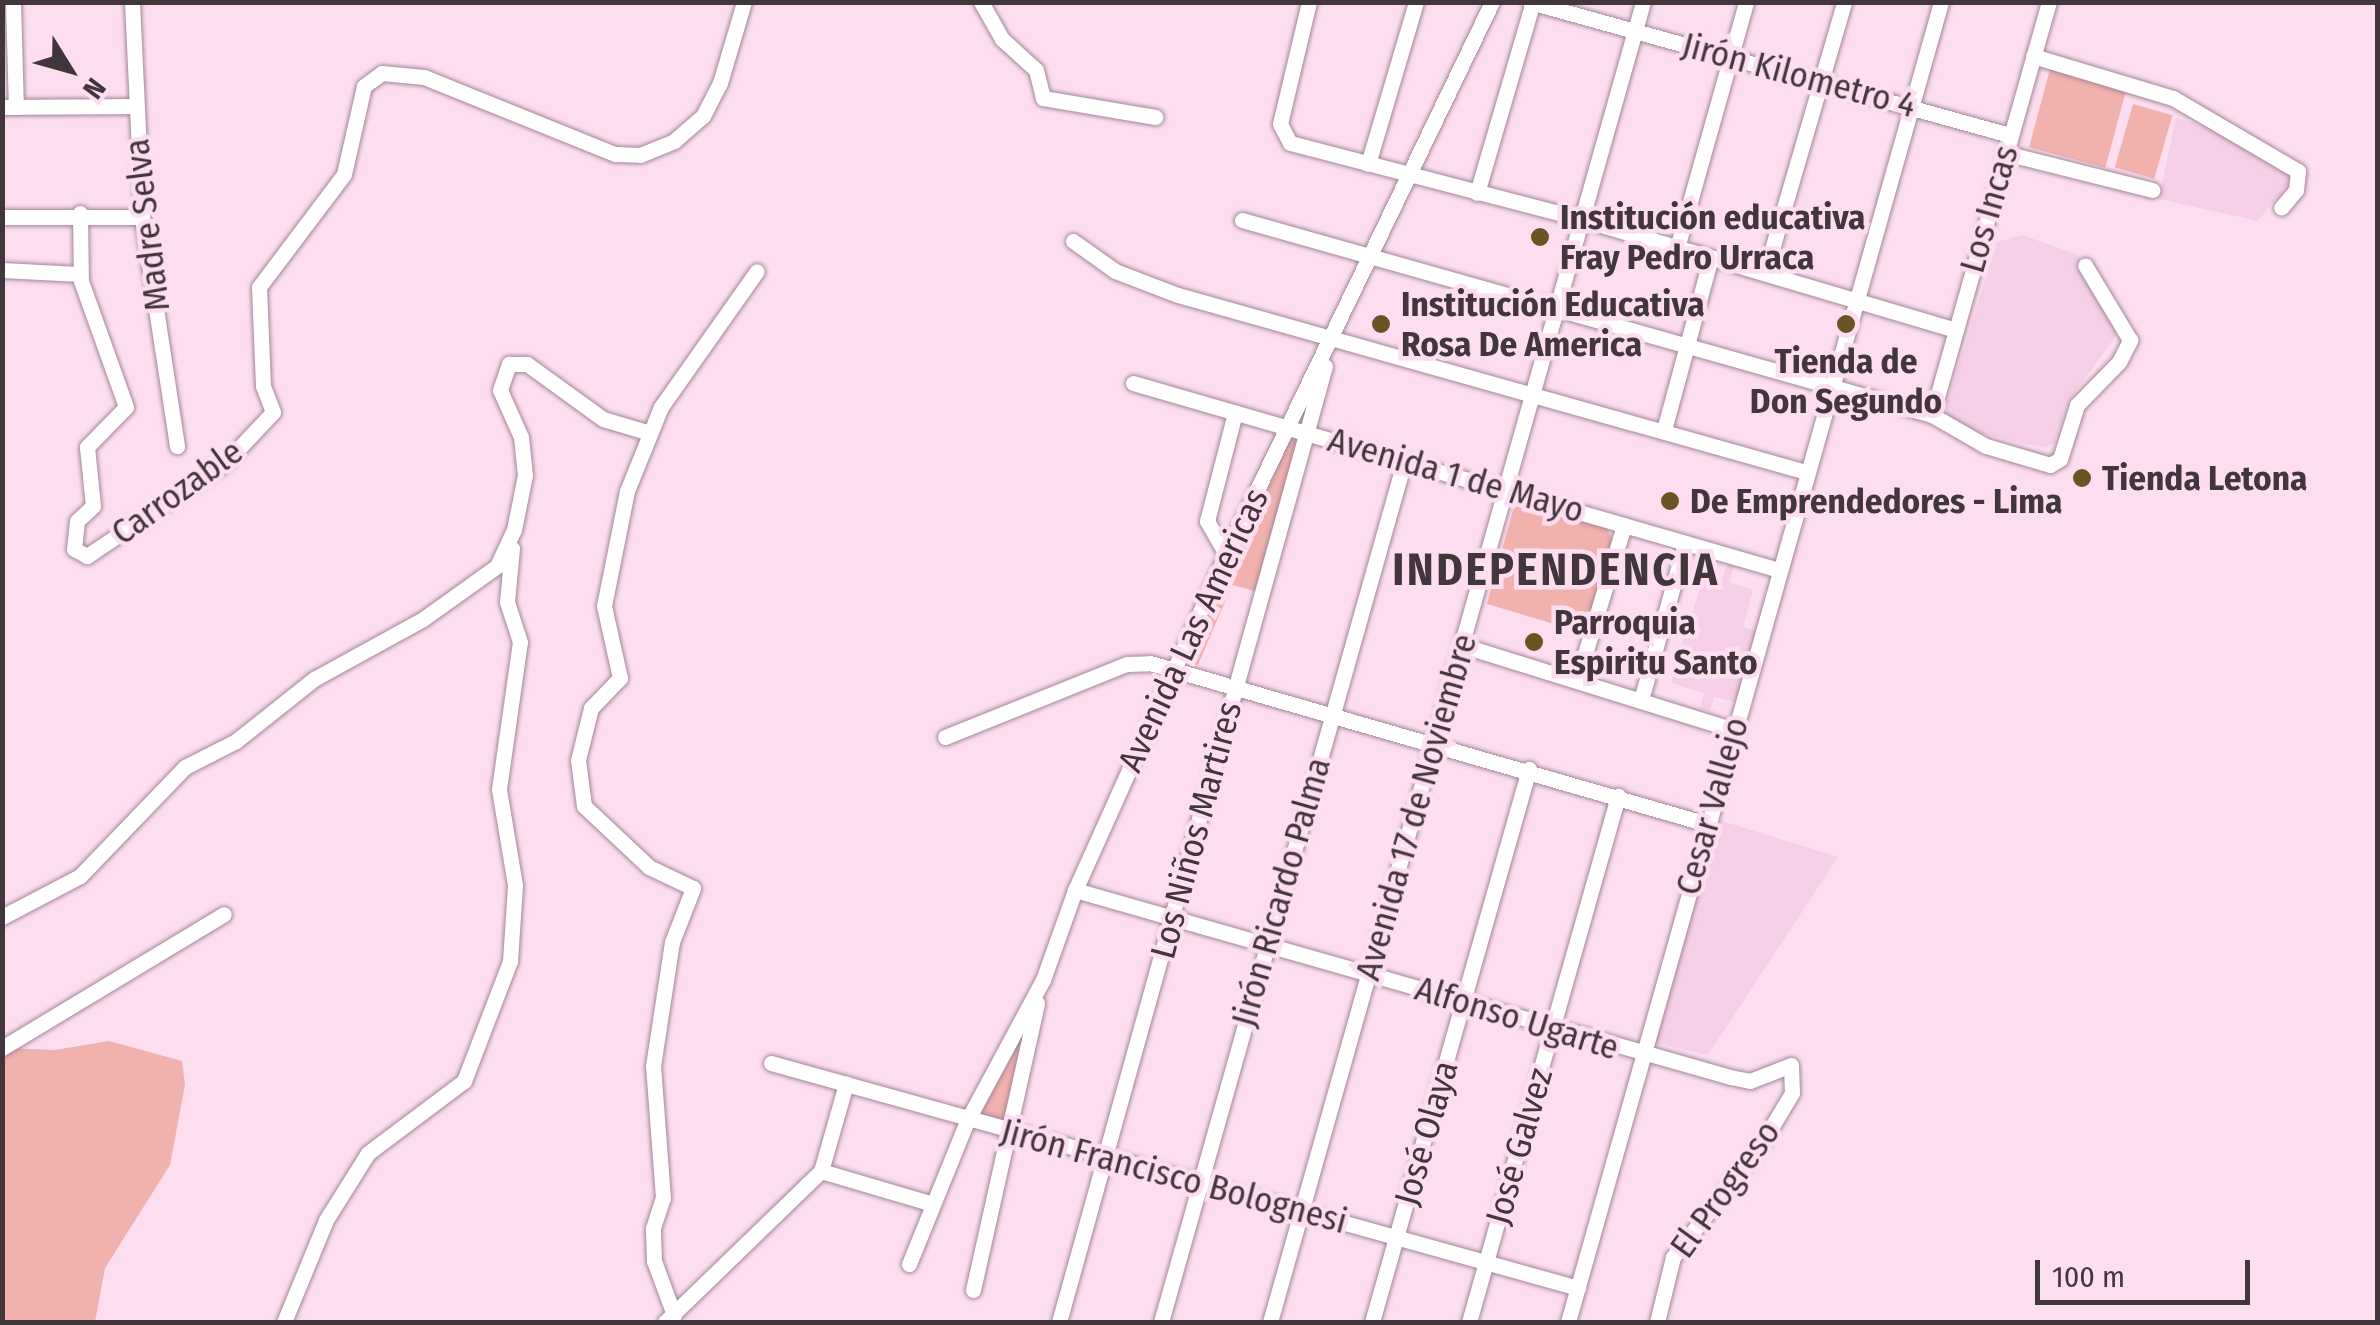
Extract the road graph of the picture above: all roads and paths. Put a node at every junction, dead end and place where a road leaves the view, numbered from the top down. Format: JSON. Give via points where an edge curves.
{"nodes":[{"id":1,"x":13,"y":2,"type":"edge"},
{"id":2,"x":132,"y":2,"type":"edge"},
{"id":3,"x":744,"y":2,"type":"edge"},
{"id":4,"x":981,"y":2,"type":"edge"},
{"id":5,"x":1309,"y":2,"type":"edge"},
{"id":6,"x":1416,"y":2,"type":"edge"},
{"id":7,"x":1492,"y":2,"type":"edge"},
{"id":8,"x":1643,"y":2,"type":"edge"},
{"id":9,"x":1746,"y":2,"type":"edge"},
{"id":10,"x":1844,"y":2,"type":"edge"},
{"id":11,"x":1940,"y":2,"type":"edge"},
{"id":12,"x":2049,"y":2,"type":"edge"},
{"id":13,"x":1532,"y":3,"type":"edge"},
{"id":14,"x":1635,"y":29,"type":"junction"},
{"id":15,"x":2033,"y":56,"type":"junction"},
{"id":16,"x":1730,"y":59,"type":"junction"},
{"id":17,"x":1821,"y":83,"type":"junction"},
{"id":18,"x":134,"y":106,"type":"junction"},
{"id":19,"x":1910,"y":106,"type":"junction"},
{"id":20,"x":9,"y":107,"type":"edge"},
{"id":21,"x":1155,"y":117,"type":"dead end"},
{"id":22,"x":2010,"y":134,"type":"junction"},
{"id":23,"x":2005,"y":154,"type":"junction"},
{"id":24,"x":1368,"y":164,"type":"junction"},
{"id":25,"x":1411,"y":176,"type":"junction"},
{"id":26,"x":2152,"y":190,"type":"dead end"},
{"id":27,"x":1477,"y":193,"type":"junction"},
{"id":28,"x":2281,"y":208,"type":"dead end"},
{"id":29,"x":80,"y":212,"type":"junction"},
{"id":30,"x":2,"y":217,"type":"edge"},
{"id":31,"x":142,"y":217,"type":"junction"},
{"id":32,"x":1582,"y":218,"type":"junction"},
{"id":33,"x":1242,"y":220,"type":"dead end"},
{"id":34,"x":1073,"y":241,"type":"dead end"},
{"id":35,"x":1677,"y":248,"type":"junction"},
{"id":36,"x":1373,"y":257,"type":"junction"},
{"id":37,"x":1711,"y":257,"type":"junction"},
{"id":38,"x":2084,"y":265,"type":"dead end"},
{"id":39,"x":2,"y":270,"type":"edge"},
{"id":40,"x":757,"y":271,"type":"dead end"},
{"id":41,"x":1765,"y":273,"type":"junction"},
{"id":42,"x":80,"y":274,"type":"junction"},
{"id":43,"x":1858,"y":301,"type":"junction"},
{"id":44,"x":1556,"y":311,"type":"junction"},
{"id":45,"x":1955,"y":330,"type":"junction"},
{"id":46,"x":1333,"y":338,"type":"junction"},
{"id":47,"x":1688,"y":347,"type":"junction"},
{"id":48,"x":1133,"y":383,"type":"dead end"},
{"id":49,"x":1832,"y":386,"type":"junction"},
{"id":50,"x":1533,"y":391,"type":"junction"},
{"id":51,"x":1235,"y":413,"type":"junction"},
{"id":52,"x":1932,"y":415,"type":"junction"},
{"id":53,"x":1287,"y":426,"type":"junction"},
{"id":54,"x":1664,"y":430,"type":"junction"},
{"id":55,"x":650,"y":432,"type":"junction"},
{"id":56,"x":1307,"y":432,"type":"junction"},
{"id":57,"x":177,"y":446,"type":"dead end"},
{"id":58,"x":1404,"y":462,"type":"junction"},
{"id":59,"x":1806,"y":472,"type":"junction"},
{"id":60,"x":1506,"y":488,"type":"junction"},
{"id":61,"x":521,"y":505,"type":"junction"},
{"id":62,"x":1624,"y":525,"type":"junction"},
{"id":63,"x":1685,"y":543,"type":"junction"},
{"id":64,"x":1226,"y":554,"type":"junction"},
{"id":65,"x":1778,"y":570,"type":"junction"},
{"id":66,"x":1462,"y":645,"type":"junction"},
{"id":67,"x":1174,"y":668,"type":"junction"},
{"id":68,"x":1577,"y":680,"type":"junction"},
{"id":69,"x":1235,"y":686,"type":"junction"},
{"id":70,"x":1640,"y":700,"type":"junction"},
{"id":71,"x":1332,"y":711,"type":"junction"},
{"id":72,"x":1734,"y":730,"type":"junction"},
{"id":73,"x":945,"y":737,"type":"dead end"},
{"id":74,"x":1434,"y":740,"type":"junction"},
{"id":75,"x":1529,"y":769,"type":"junction"},
{"id":76,"x":1618,"y":796,"type":"junction"},
{"id":77,"x":1707,"y":824,"type":"junction"},
{"id":78,"x":1075,"y":890,"type":"junction"},
{"id":79,"x":224,"y":914,"type":"dead end"},
{"id":80,"x":2,"y":917,"type":"edge"},
{"id":81,"x":1173,"y":918,"type":"junction"},
{"id":82,"x":1266,"y":944,"type":"junction"},
{"id":83,"x":1368,"y":973,"type":"junction"},
{"id":84,"x":1043,"y":980,"type":"junction"},
{"id":85,"x":1464,"y":1002,"type":"junction"},
{"id":86,"x":1553,"y":1028,"type":"junction"},
{"id":87,"x":2,"y":1048,"type":"edge"},
{"id":88,"x":1643,"y":1055,"type":"junction"},
{"id":89,"x":771,"y":1063,"type":"dead end"},
{"id":90,"x":1785,"y":1064,"type":"joint"},
{"id":91,"x":846,"y":1084,"type":"junction"},
{"id":92,"x":968,"y":1120,"type":"junction"},
{"id":93,"x":1006,"y":1130,"type":"junction"},
{"id":94,"x":1104,"y":1154,"type":"junction"},
{"id":95,"x":821,"y":1171,"type":"junction"},
{"id":96,"x":1201,"y":1181,"type":"junction"},
{"id":97,"x":930,"y":1203,"type":"junction"},
{"id":98,"x":1303,"y":1210,"type":"junction"},
{"id":99,"x":1396,"y":1237,"type":"junction"},
{"id":100,"x":1486,"y":1263,"type":"junction"},
{"id":101,"x":909,"y":1264,"type":"dead end"},
{"id":102,"x":1578,"y":1288,"type":"junction"},
{"id":103,"x":973,"y":1290,"type":"dead end"},
{"id":104,"x":669,"y":1319,"type":"edge"},
{"id":105,"x":284,"y":1322,"type":"edge"},
{"id":106,"x":1059,"y":1322,"type":"edge"},
{"id":107,"x":1161,"y":1322,"type":"edge"},
{"id":108,"x":1270,"y":1322,"type":"edge"},
{"id":109,"x":1372,"y":1322,"type":"edge"},
{"id":110,"x":1470,"y":1322,"type":"edge"},
{"id":111,"x":1568,"y":1322,"type":"edge"},
{"id":112,"x":1657,"y":1322,"type":"edge"}],
"edges":[{"from":1,"to":20,"type":"street"},
{"from":2,"to":18,"type":"street","name":"Madre Selva"},
{"from":3,"to":42,"type":"street","name":"Carrozable","via":[[724,74],[703,116],[681,136],[640,155],[616,154],[424,77],[382,72],[364,86],[344,174],[258,287],[263,386],[272,412],[224,462],[87,556],[74,549],[77,521],[93,506],[89,438],[116,422],[126,407]]},
{"from":4,"to":21,"type":"street","via":[[1002,39],[1036,70],[1043,98]]},
{"from":5,"to":24,"type":"street","via":[[1280,124],[1290,142]]},
{"from":6,"to":24,"type":"street"},
{"from":7,"to":25,"type":"street","name":"Avenida Las Americas"},
{"from":8,"to":14,"type":"street","name":"Avenida 17 de Noviembre"},
{"from":9,"to":16,"type":"street"},
{"from":10,"to":17,"type":"street"},
{"from":11,"to":19,"type":"street","name":"Cesar Vallejo"},
{"from":12,"to":15,"type":"street","name":"Los Incas"},
{"from":13,"to":14,"type":"street","name":"Jirón Kilometro 4"},
{"from":13,"to":27,"type":"street"},
{"from":14,"to":16,"type":"street","name":"Jirón Kilometro 4"},
{"from":14,"to":32,"type":"street","name":"Avenida 17 de Noviembre"},
{"from":15,"to":22,"type":"street","name":"Los Incas"},
{"from":15,"to":28,"type":"street","via":[[2173,98],[2298,172],[2298,187]]},
{"from":16,"to":17,"type":"street","name":"Jirón Kilometro 4"},
{"from":16,"to":35,"type":"street"},
{"from":17,"to":19,"type":"street","name":"Jirón Kilometro 4"},
{"from":17,"to":41,"type":"street"},
{"from":18,"to":20,"type":"street"},
{"from":18,"to":31,"type":"street","name":"Madre Selva"},
{"from":19,"to":22,"type":"street","name":"Jirón Kilometro 4"},
{"from":19,"to":43,"type":"street","name":"Cesar Vallejo"},
{"from":22,"to":23,"type":"street","name":"Los Incas"},
{"from":23,"to":26,"type":"street"},
{"from":23,"to":45,"type":"street","name":"Los Incas"},
{"from":24,"to":25,"type":"street"},
{"from":25,"to":27,"type":"street"},
{"from":25,"to":36,"type":"street","name":"Avenida Las Americas"},
{"from":27,"to":32,"type":"street"},
{"from":29,"to":30,"type":"street"},
{"from":29,"to":31,"type":"street"},
{"from":29,"to":42,"type":"street"},
{"from":31,"to":57,"type":"street","name":"Madre Selva"},
{"from":32,"to":35,"type":"street"},
{"from":32,"to":44,"type":"street","name":"Avenida 17 de Noviembre"},
{"from":33,"to":36,"type":"street"},
{"from":34,"to":46,"type":"street","via":[[1115,271],[1178,295]]},
{"from":35,"to":37,"type":"street"},
{"from":36,"to":44,"type":"street"},
{"from":36,"to":46,"type":"street","name":"Avenida Las Americas"},
{"from":37,"to":41,"type":"street"},
{"from":37,"to":47,"type":"street"},
{"from":38,"to":52,"type":"street","via":[[2130,340],[2128,351],[2077,405],[2060,459],[2033,464]]},
{"from":39,"to":42,"type":"street"},
{"from":40,"to":55,"type":"street"},
{"from":41,"to":43,"type":"street"},
{"from":43,"to":45,"type":"street"},
{"from":43,"to":49,"type":"street","name":"Cesar Vallejo"},
{"from":44,"to":47,"type":"street"},
{"from":44,"to":50,"type":"street","name":"Avenida 17 de Noviembre"},
{"from":45,"to":52,"type":"street","name":"Los Incas"},
{"from":46,"to":50,"type":"street"},
{"from":46,"to":53,"type":"street","name":"Avenida Las Americas"},
{"from":46,"to":56,"type":"street","name":"Los Niños Martires"},
{"from":47,"to":49,"type":"street"},
{"from":47,"to":54,"type":"street"},
{"from":48,"to":51,"type":"street","name":"Avenida 1 de Mayo"},
{"from":49,"to":52,"type":"street"},
{"from":49,"to":59,"type":"street","name":"Cesar Vallejo"},
{"from":50,"to":54,"type":"street"},
{"from":50,"to":60,"type":"street","name":"Avenida 17 de Noviembre"},
{"from":51,"to":53,"type":"street","name":"Avenida 1 de Mayo"},
{"from":51,"to":64,"type":"street","via":[[1207,521]]},
{"from":53,"to":56,"type":"street","name":"Avenida 1 de Mayo"},
{"from":53,"to":64,"type":"street","name":"Avenida Las Americas"},
{"from":54,"to":59,"type":"street"},
{"from":55,"to":61,"type":"street","via":[[603,419],[526,364],[509,364],[500,390],[521,437]]},
{"from":55,"to":104,"type":"street","via":[[609,559],[604,606],[620,678],[591,708],[580,734],[579,793],[649,867],[693,888],[672,942],[653,1066],[663,1198],[653,1228],[654,1261]]},
{"from":56,"to":58,"type":"street","name":"Avenida 1 de Mayo"},
{"from":56,"to":69,"type":"street","name":"Los Niños Martires"},
{"from":58,"to":60,"type":"street","name":"Avenida 1 de Mayo"},
{"from":58,"to":71,"type":"street","name":"Jirón Ricardo Palma"},
{"from":59,"to":65,"type":"street","name":"Cesar Vallejo"},
{"from":60,"to":62,"type":"street","name":"Avenida 1 de Mayo"},
{"from":60,"to":66,"type":"street","name":"Avenida 17 de Noviembre"},
{"from":61,"to":80,"type":"street","via":[[497,566],[314,679],[263,723],[185,766],[80,876]]},
{"from":61,"to":105,"type":"street","via":[[507,574],[520,642],[499,764],[515,885],[510,961],[464,1081],[368,1152],[326,1220]]},
{"from":62,"to":63,"type":"street","name":"Avenida 1 de Mayo"},
{"from":62,"to":68,"type":"street"},
{"from":63,"to":65,"type":"street","name":"Avenida 1 de Mayo"},
{"from":63,"to":70,"type":"street"},
{"from":64,"to":67,"type":"street","name":"Avenida Las Americas"},
{"from":65,"to":72,"type":"street","name":"Cesar Vallejo"},
{"from":66,"to":68,"type":"street"},
{"from":66,"to":74,"type":"street","name":"Avenida 17 de Noviembre"},
{"from":67,"to":69,"type":"street"},
{"from":67,"to":73,"type":"street","via":[[1127,664]]},
{"from":67,"to":78,"type":"street","name":"Avenida Las Americas"},
{"from":68,"to":70,"type":"street"},
{"from":69,"to":71,"type":"street"},
{"from":69,"to":81,"type":"street","name":"Los Niños Martires"},
{"from":70,"to":72,"type":"street"},
{"from":71,"to":74,"type":"street"},
{"from":71,"to":82,"type":"street","name":"Jirón Ricardo Palma"},
{"from":72,"to":77,"type":"street","name":"Cesar Vallejo"},
{"from":74,"to":75,"type":"street"},
{"from":74,"to":83,"type":"street","name":"Avenida 17 de Noviembre"},
{"from":75,"to":76,"type":"street"},
{"from":75,"to":85,"type":"street","name":"José Olaya"},
{"from":76,"to":77,"type":"street"},
{"from":76,"to":86,"type":"street","name":"José Galvez"},
{"from":77,"to":88,"type":"street","name":"Cesar Vallejo"},
{"from":78,"to":81,"type":"street","name":"Alfonso Ugarte"},
{"from":78,"to":84,"type":"street","name":"Avenida Las Americas"},
{"from":79,"to":87,"type":"street"},
{"from":81,"to":82,"type":"street","name":"Alfonso Ugarte"},
{"from":81,"to":94,"type":"street","name":"Los Niños Martires"},
{"from":82,"to":83,"type":"street","name":"Alfonso Ugarte"},
{"from":82,"to":96,"type":"street","name":"Jirón Ricardo Palma"},
{"from":83,"to":85,"type":"street","name":"Alfonso Ugarte"},
{"from":83,"to":98,"type":"street","name":"Avenida 17 de Noviembre"},
{"from":84,"to":92,"type":"street","name":"Avenida Las Americas"},
{"from":84,"to":93,"type":"street"},
{"from":85,"to":86,"type":"street","name":"Alfonso Ugarte"},
{"from":85,"to":99,"type":"street","name":"José Olaya"},
{"from":86,"to":88,"type":"street","name":"Alfonso Ugarte"},
{"from":86,"to":100,"type":"street","name":"José Galvez"},
{"from":88,"to":90,"type":"street","name":"Alfonso Ugarte","via":[[1750,1081]]},
{"from":88,"to":102,"type":"street","name":"Cesar Vallejo"},
{"from":89,"to":91,"type":"street","name":"Jirón Francisco Bolognesi"},
{"from":90,"to":112,"type":"street","name":"El Progreso","via":[[1796,1072],[1792,1092],[1756,1152],[1673,1256]]},
{"from":91,"to":92,"type":"street","name":"Jirón Francisco Bolognesi"},
{"from":91,"to":95,"type":"street"},
{"from":92,"to":93,"type":"street","name":"Jirón Francisco Bolognesi"},
{"from":92,"to":97,"type":"street","name":"Avenida Las Americas"},
{"from":93,"to":94,"type":"street","name":"Jirón Francisco Bolognesi"},
{"from":93,"to":103,"type":"street"},
{"from":94,"to":96,"type":"street","name":"Jirón Francisco Bolognesi"},
{"from":94,"to":106,"type":"street","name":"Los Niños Martires"},
{"from":95,"to":97,"type":"street"},
{"from":95,"to":104,"type":"street"},
{"from":96,"to":98,"type":"street","name":"Jirón Francisco Bolognesi"},
{"from":96,"to":107,"type":"street","name":"Jirón Ricardo Palma"},
{"from":97,"to":101,"type":"street","name":"Avenida Las Americas"},
{"from":98,"to":99,"type":"street","name":"Jirón Francisco Bolognesi"},
{"from":98,"to":108,"type":"street","name":"Avenida 17 de Noviembre"},
{"from":99,"to":100,"type":"street","name":"Jirón Francisco Bolognesi"},
{"from":99,"to":109,"type":"street","name":"José Olaya"},
{"from":100,"to":102,"type":"street","name":"Jirón Francisco Bolognesi"},
{"from":100,"to":110,"type":"street","name":"José Galvez"},
{"from":102,"to":111,"type":"street","name":"Cesar Vallejo"}]}
